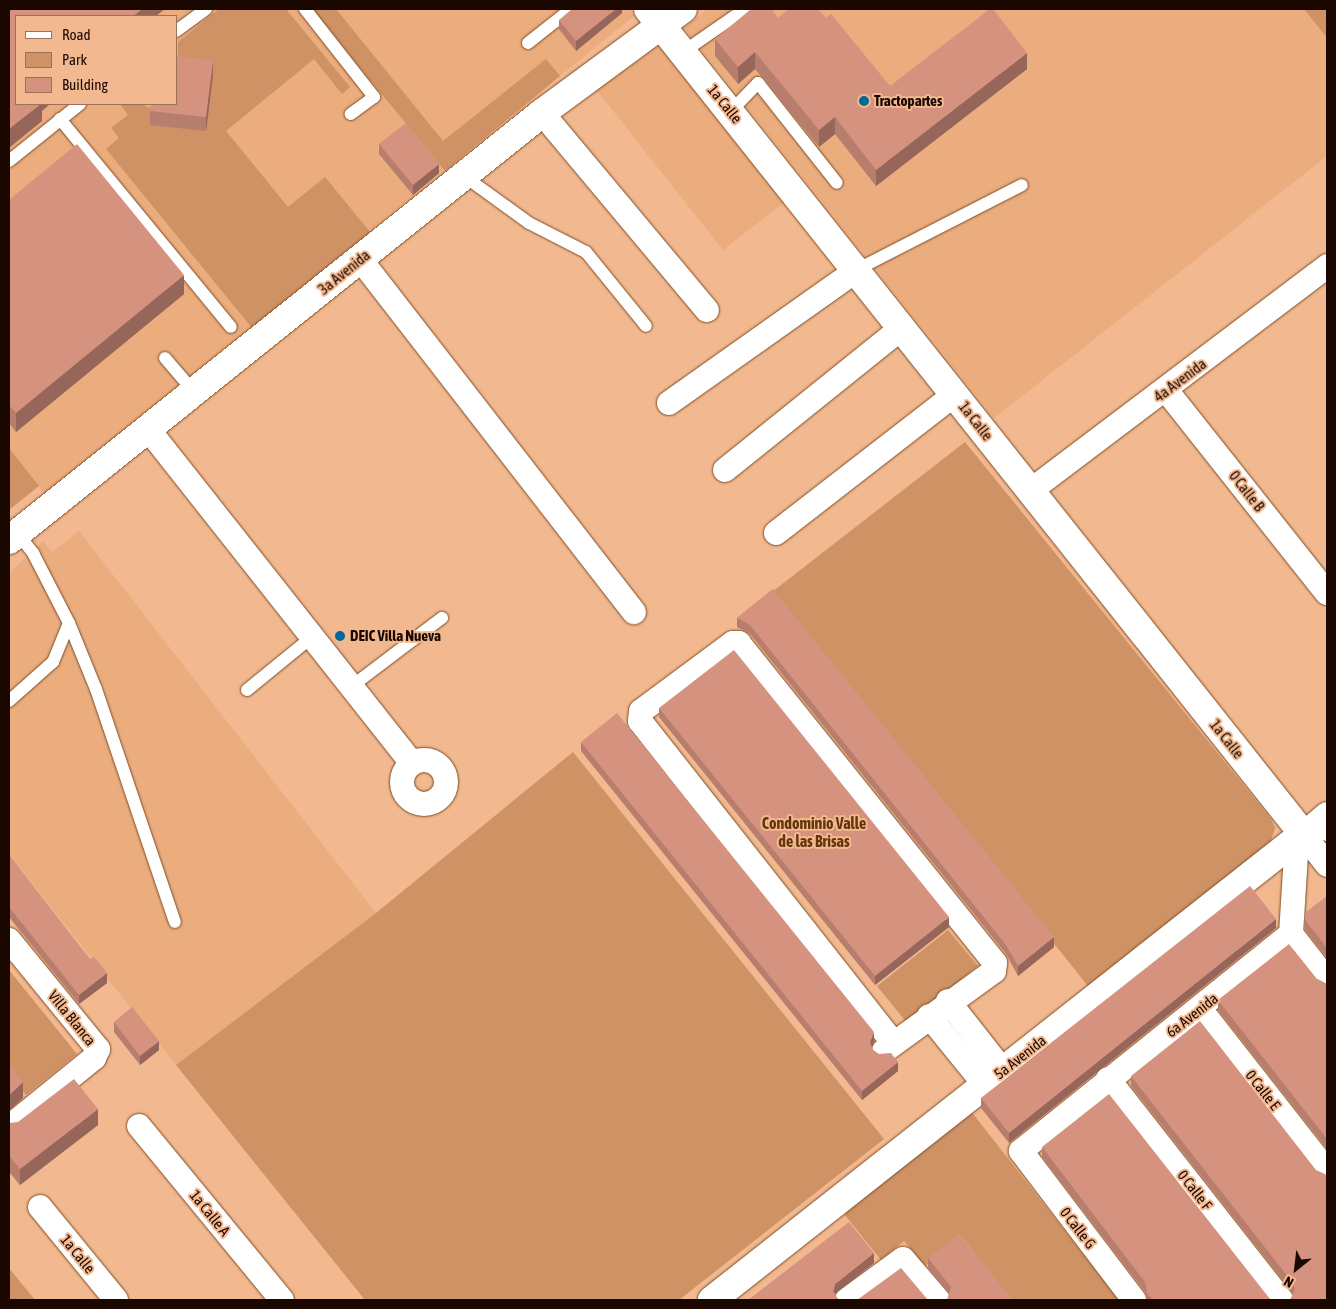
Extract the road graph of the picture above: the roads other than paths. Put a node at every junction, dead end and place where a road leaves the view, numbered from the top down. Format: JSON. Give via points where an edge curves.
{"nodes":[{"id":1,"x":206,"y":9,"type":"edge"},
{"id":2,"x":305,"y":9,"type":"edge"},
{"id":3,"x":571,"y":9,"type":"edge"},
{"id":4,"x":683,"y":9,"type":"edge"},
{"id":5,"x":745,"y":9,"type":"edge"},
{"id":6,"x":655,"y":17,"type":"edge"},
{"id":7,"x":178,"y":30,"type":"edge"},
{"id":8,"x":528,"y":43,"type":"dead end"},
{"id":9,"x":683,"y":52,"type":"junction"},
{"id":10,"x":79,"y":105,"type":"edge"},
{"id":11,"x":731,"y":111,"type":"junction"},
{"id":12,"x":542,"y":113,"type":"junction"},
{"id":13,"x":351,"y":114,"type":"dead end"},
{"id":14,"x":60,"y":119,"type":"junction"},
{"id":15,"x":9,"y":161,"type":"edge"},
{"id":16,"x":464,"y":176,"type":"junction"},
{"id":17,"x":837,"y":184,"type":"dead end"},
{"id":18,"x":1022,"y":184,"type":"dead end"},
{"id":19,"x":360,"y":259,"type":"junction"},
{"id":20,"x":1327,"y":266,"type":"edge"},
{"id":21,"x":858,"y":269,"type":"junction"},
{"id":22,"x":707,"y":310,"type":"dead end"},
{"id":23,"x":231,"y":326,"type":"dead end"},
{"id":24,"x":646,"y":326,"type":"dead end"},
{"id":25,"x":903,"y":327,"type":"junction"},
{"id":26,"x":164,"y":358,"type":"dead end"},
{"id":27,"x":1166,"y":390,"type":"junction"},
{"id":28,"x":194,"y":393,"type":"junction"},
{"id":29,"x":955,"y":394,"type":"junction"},
{"id":30,"x":669,"y":403,"type":"dead end"},
{"id":31,"x":148,"y":429,"type":"junction"},
{"id":32,"x":725,"y":470,"type":"dead end"},
{"id":33,"x":1030,"y":491,"type":"junction"},
{"id":34,"x":776,"y":533,"type":"dead end"},
{"id":35,"x":13,"y":536,"type":"edge"},
{"id":36,"x":1327,"y":593,"type":"edge"},
{"id":37,"x":634,"y":612,"type":"dead end"},
{"id":38,"x":442,"y":618,"type":"dead end"},
{"id":39,"x":69,"y":623,"type":"junction"},
{"id":40,"x":312,"y":637,"type":"junction"},
{"id":41,"x":352,"y":686,"type":"junction"},
{"id":42,"x":247,"y":690,"type":"dead end"},
{"id":43,"x":9,"y":701,"type":"edge"},
{"id":44,"x":412,"y":762,"type":"dead end"},
{"id":45,"x":1313,"y":830,"type":"edge"},
{"id":46,"x":1327,"y":865,"type":"edge"},
{"id":47,"x":175,"y":922,"type":"dead end"},
{"id":48,"x":1291,"y":934,"type":"junction"},
{"id":49,"x":9,"y":940,"type":"edge"},
{"id":50,"x":1327,"y":980,"type":"edge"},
{"id":51,"x":948,"y":1002,"type":"junction"},
{"id":52,"x":1200,"y":1009,"type":"junction"},
{"id":53,"x":929,"y":1016,"type":"junction"},
{"id":54,"x":994,"y":1078,"type":"junction"},
{"id":55,"x":1108,"y":1079,"type":"junction"},
{"id":56,"x":139,"y":1126,"type":"dead end"},
{"id":57,"x":9,"y":1127,"type":"edge"},
{"id":58,"x":1022,"y":1156,"type":"joint"},
{"id":59,"x":1327,"y":1171,"type":"edge"},
{"id":60,"x":40,"y":1207,"type":"dead end"},
{"id":61,"x":116,"y":1300,"type":"edge"},
{"id":62,"x":282,"y":1300,"type":"edge"},
{"id":63,"x":712,"y":1300,"type":"edge"},
{"id":64,"x":847,"y":1300,"type":"edge"},
{"id":65,"x":938,"y":1300,"type":"edge"},
{"id":66,"x":1134,"y":1300,"type":"edge"},
{"id":67,"x":1281,"y":1300,"type":"edge"}],
"edges":[{"from":1,"to":7,"type":"lane"},
{"from":2,"to":13,"type":"lane","via":[[374,97]]},
{"from":3,"to":8,"type":"lane"},
{"from":4,"to":6,"type":"street","name":"3a Avenida"},
{"from":5,"to":9,"type":"lane"},
{"from":6,"to":9,"type":"street","name":"1a Calle"},
{"from":6,"to":12,"type":"street","name":"3a Avenida"},
{"from":9,"to":11,"type":"street","name":"1a Calle"},
{"from":10,"to":14,"type":"lane"},
{"from":11,"to":17,"type":"lane","via":[[758,83]]},
{"from":11,"to":21,"type":"street","name":"1a Calle"},
{"from":12,"to":16,"type":"street","name":"3a Avenida"},
{"from":12,"to":22,"type":"street"},
{"from":14,"to":15,"type":"lane"},
{"from":14,"to":23,"type":"lane"},
{"from":16,"to":19,"type":"street","name":"3a Avenida"},
{"from":16,"to":24,"type":"lane","via":[[529,223],[586,252]]},
{"from":18,"to":21,"type":"lane"},
{"from":19,"to":28,"type":"street","name":"3a Avenida"},
{"from":19,"to":37,"type":"street"},
{"from":20,"to":27,"type":"street","name":"4a Avenida"},
{"from":21,"to":25,"type":"street","name":"1a Calle"},
{"from":21,"to":30,"type":"street"},
{"from":25,"to":29,"type":"street","name":"1a Calle"},
{"from":25,"to":32,"type":"street"},
{"from":26,"to":28,"type":"lane"},
{"from":27,"to":33,"type":"street","name":"4a Avenida"},
{"from":27,"to":36,"type":"street","name":"0 Calle B"},
{"from":28,"to":31,"type":"street","name":"3a Avenida"},
{"from":29,"to":33,"type":"street","name":"1a Calle"},
{"from":29,"to":34,"type":"street"},
{"from":31,"to":35,"type":"street","name":"3a Avenida"},
{"from":31,"to":40,"type":"street"},
{"from":33,"to":45,"type":"street","name":"1a Calle"},
{"from":35,"to":39,"type":"lane","via":[[33,553]]},
{"from":38,"to":41,"type":"lane"},
{"from":39,"to":43,"type":"lane","via":[[53,662]]},
{"from":39,"to":47,"type":"lane","via":[[96,689]]},
{"from":40,"to":41,"type":"street"},
{"from":40,"to":42,"type":"lane"},
{"from":41,"to":44,"type":"street"},
{"from":45,"to":46,"type":"street"},
{"from":45,"to":48,"type":"street"},
{"from":45,"to":54,"type":"street","name":"5a Avenida"},
{"from":48,"to":50,"type":"street"},
{"from":48,"to":52,"type":"street","name":"6a Avenida"},
{"from":49,"to":57,"type":"street","name":"Villa Blanca","via":[[98,1049],[94,1058]]},
{"from":51,"to":53,"type":"street"},
{"from":51,"to":53,"type":"street","via":[[994,971],[995,963],[738,643],[733,643],[640,711],[640,721],[888,1047]]},
{"from":51,"to":54,"type":"street"},
{"from":52,"to":55,"type":"street","name":"6a Avenida"},
{"from":52,"to":59,"type":"street","name":"0 Calle E"},
{"from":53,"to":54,"type":"street"},
{"from":54,"to":63,"type":"street","name":"5a Avenida"},
{"from":55,"to":58,"type":"street","name":"6a Avenida","via":[[1023,1148]]},
{"from":55,"to":67,"type":"street","name":"0 Calle F"},
{"from":56,"to":62,"type":"street","name":"1a Calle A"},
{"from":58,"to":66,"type":"street","name":"0 Calle G"},
{"from":60,"to":61,"type":"street","name":"1a Calle"},
{"from":64,"to":65,"type":"street","via":[[903,1259]]}]}
